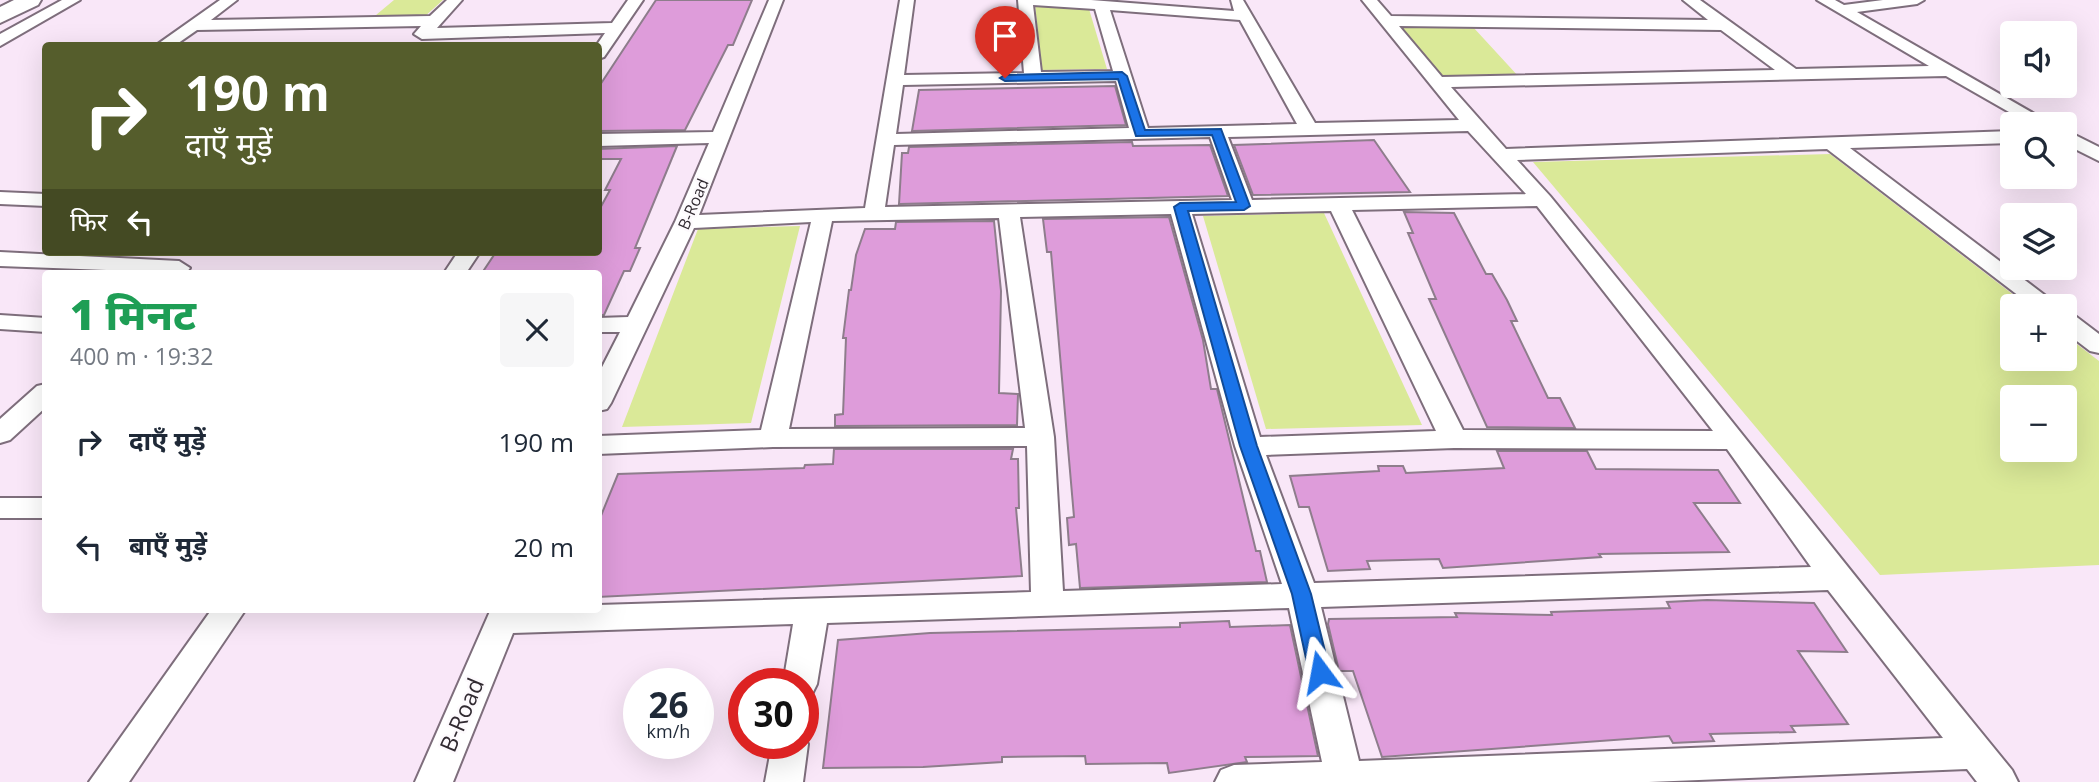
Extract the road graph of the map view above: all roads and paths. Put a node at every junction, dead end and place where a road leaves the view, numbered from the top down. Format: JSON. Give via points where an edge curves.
{"nodes":[{"id":1,"x":30,"y":0,"type":"edge"},
{"id":2,"x":73,"y":0,"type":"edge"},
{"id":3,"x":230,"y":0,"type":"edge"},
{"id":4,"x":455,"y":0,"type":"edge"},
{"id":5,"x":636,"y":0,"type":"edge"},
{"id":6,"x":776,"y":0,"type":"edge"},
{"id":7,"x":907,"y":0,"type":"edge"},
{"id":8,"x":1025,"y":0,"type":"edge"},
{"id":9,"x":1031,"y":0,"type":"edge"},
{"id":10,"x":1236,"y":0,"type":"edge"},
{"id":11,"x":1370,"y":0,"type":"edge"},
{"id":12,"x":1690,"y":0,"type":"edge"},
{"id":13,"x":1824,"y":0,"type":"edge"},
{"id":14,"x":1917,"y":0,"type":"edge"},
{"id":15,"x":1101,"y":5,"type":"junction"},
{"id":16,"x":1841,"y":10,"type":"junction"},
{"id":17,"x":0,"y":16,"type":"edge"},
{"id":18,"x":1245,"y":16,"type":"junction"},
{"id":19,"x":435,"y":21,"type":"junction"},
{"id":20,"x":1386,"y":21,"type":"junction"},
{"id":21,"x":193,"y":25,"type":"junction"},
{"id":22,"x":1725,"y":25,"type":"junction"},
{"id":23,"x":616,"y":28,"type":"junction"},
{"id":24,"x":423,"y":33,"type":"junction"},
{"id":25,"x":0,"y":41,"type":"edge"},
{"id":26,"x":169,"y":42,"type":"edge"},
{"id":27,"x":414,"y":42,"type":"edge"},
{"id":28,"x":602,"y":48,"type":"edge"},
{"id":29,"x":1947,"y":71,"type":"junction"},
{"id":30,"x":1792,"y":74,"type":"junction"},
{"id":31,"x":1122,"y":76,"type":"junction"},
{"id":32,"x":1033,"y":77,"type":"junction"},
{"id":33,"x":894,"y":80,"type":"junction"},
{"id":34,"x":1439,"y":82,"type":"junction"},
{"id":35,"x":2021,"y":112,"type":"edge"},
{"id":36,"x":1473,"y":125,"type":"junction"},
{"id":37,"x":1310,"y":130,"type":"junction"},
{"id":38,"x":1217,"y":132,"type":"junction"},
{"id":39,"x":1140,"y":133,"type":"junction"},
{"id":40,"x":722,"y":137,"type":"junction"},
{"id":41,"x":2000,"y":137,"type":"edge"},
{"id":42,"x":886,"y":140,"type":"junction"},
{"id":43,"x":602,"y":141,"type":"edge"},
{"id":44,"x":2077,"y":143,"type":"edge"},
{"id":45,"x":1832,"y":144,"type":"junction"},
{"id":46,"x":1501,"y":155,"type":"junction"},
{"id":47,"x":2099,"y":155,"type":"edge"},
{"id":48,"x":0,"y":198,"type":"edge"},
{"id":49,"x":42,"y":200,"type":"edge"},
{"id":50,"x":1543,"y":200,"type":"junction"},
{"id":51,"x":1338,"y":204,"type":"junction"},
{"id":52,"x":1244,"y":206,"type":"junction"},
{"id":53,"x":1180,"y":207,"type":"junction"},
{"id":54,"x":1009,"y":211,"type":"junction"},
{"id":55,"x":874,"y":214,"type":"junction"},
{"id":56,"x":823,"y":215,"type":"junction"},
{"id":57,"x":686,"y":222,"type":"junction"},
{"id":58,"x":193,"y":256,"type":"edge"},
{"id":59,"x":0,"y":259,"type":"edge"},
{"id":60,"x":27,"y":261,"type":"junction"},
{"id":61,"x":162,"y":270,"type":"edge"},
{"id":62,"x":178,"y":270,"type":"edge"},
{"id":63,"x":0,"y":279,"type":"edge"},
{"id":64,"x":2031,"y":294,"type":"edge"},
{"id":65,"x":0,"y":322,"type":"edge"},
{"id":66,"x":639,"y":324,"type":"junction"},
{"id":67,"x":42,"y":325,"type":"edge"},
{"id":68,"x":602,"y":325,"type":"edge"},
{"id":69,"x":2077,"y":329,"type":"edge"},
{"id":70,"x":2099,"y":346,"type":"edge"},
{"id":71,"x":602,"y":394,"type":"edge"},
{"id":72,"x":42,"y":396,"type":"edge"},
{"id":73,"x":0,"y":434,"type":"edge"},
{"id":74,"x":1040,"y":437,"type":"junction"},
{"id":75,"x":773,"y":438,"type":"junction"},
{"id":76,"x":1454,"y":439,"type":"junction"},
{"id":77,"x":1735,"y":440,"type":"junction"},
{"id":78,"x":602,"y":446,"type":"edge"},
{"id":79,"x":1249,"y":446,"type":"junction"},
{"id":80,"x":0,"y":508,"type":"edge"},
{"id":81,"x":42,"y":508,"type":"edge"},
{"id":82,"x":1836,"y":578,"type":"junction"},
{"id":83,"x":1301,"y":594,"type":"junction"},
{"id":84,"x":1048,"y":602,"type":"junction"},
{"id":85,"x":811,"y":611,"type":"junction"},
{"id":86,"x":227,"y":613,"type":"edge"},
{"id":87,"x":505,"y":615,"type":"edge"},
{"id":88,"x":802,"y":668,"type":"edge"},
{"id":89,"x":1976,"y":753,"type":"junction"},
{"id":90,"x":788,"y":759,"type":"edge"},
{"id":91,"x":1603,"y":774,"type":"edge"},
{"id":92,"x":1345,"y":780,"type":"edge"},
{"id":93,"x":108,"y":782,"type":"edge"},
{"id":94,"x":434,"y":782,"type":"edge"},
{"id":95,"x":784,"y":782,"type":"edge"},
{"id":96,"x":1234,"y":782,"type":"edge"},
{"id":97,"x":1999,"y":782,"type":"edge"}],
"edges":[{"from":1,"to":17,"type":"highway"},
{"from":2,"to":25,"type":"street"},
{"from":3,"to":21,"type":"street"},
{"from":4,"to":19,"type":"street"},
{"from":5,"to":23,"type":"street"},
{"from":6,"to":40,"type":"street","name":"B-Road"},
{"from":7,"to":33,"type":"street"},
{"from":8,"to":32,"type":"street"},
{"from":9,"to":15,"type":"street"},
{"from":10,"to":18,"type":"street"},
{"from":11,"to":20,"type":"street"},
{"from":12,"to":22,"type":"street"},
{"from":13,"to":16,"type":"street"},
{"from":14,"to":16,"type":"street"},
{"from":15,"to":18,"type":"street"},
{"from":15,"to":31,"type":"street"},
{"from":16,"to":29,"type":"street"},
{"from":18,"to":37,"type":"street"},
{"from":19,"to":21,"type":"street"},
{"from":19,"to":24,"type":"street"},
{"from":20,"to":22,"type":"street"},
{"from":20,"to":34,"type":"street"},
{"from":21,"to":26,"type":"street"},
{"from":22,"to":30,"type":"street"},
{"from":23,"to":24,"type":"street"},
{"from":23,"to":28,"type":"street"},
{"from":24,"to":27,"type":"street"},
{"from":29,"to":30,"type":"street"},
{"from":29,"to":35,"type":"street"},
{"from":30,"to":34,"type":"street"},
{"from":31,"to":32,"type":"street"},
{"from":31,"to":39,"type":"street"},
{"from":32,"to":33,"type":"street"},
{"from":33,"to":42,"type":"street"},
{"from":34,"to":36,"type":"street"},
{"from":36,"to":37,"type":"street"},
{"from":36,"to":46,"type":"street"},
{"from":37,"to":38,"type":"street"},
{"from":38,"to":39,"type":"street"},
{"from":38,"to":52,"type":"street"},
{"from":39,"to":42,"type":"street"},
{"from":40,"to":43,"type":"street"},
{"from":40,"to":57,"type":"street","name":"B-Road"},
{"from":41,"to":45,"type":"street"},
{"from":42,"to":55,"type":"street"},
{"from":44,"to":47,"type":"street"},
{"from":45,"to":46,"type":"street"},
{"from":45,"to":64,"type":"street"},
{"from":46,"to":50,"type":"street"},
{"from":48,"to":49,"type":"street"},
{"from":50,"to":51,"type":"street"},
{"from":50,"to":77,"type":"street"},
{"from":51,"to":52,"type":"street"},
{"from":51,"to":76,"type":"street"},
{"from":52,"to":53,"type":"street"},
{"from":53,"to":54,"type":"street"},
{"from":53,"to":79,"type":"street"},
{"from":54,"to":55,"type":"street"},
{"from":54,"to":74,"type":"street"},
{"from":55,"to":56,"type":"street"},
{"from":56,"to":57,"type":"street"},
{"from":56,"to":75,"type":"street"},
{"from":57,"to":66,"type":"street","name":"B-Road"},
{"from":58,"to":62,"type":"street"},
{"from":59,"to":60,"type":"street"},
{"from":60,"to":61,"type":"street"},
{"from":60,"to":63,"type":"street"},
{"from":65,"to":67,"type":"street"},
{"from":66,"to":68,"type":"street"},
{"from":66,"to":71,"type":"street","name":"B-Road"},
{"from":69,"to":70,"type":"street"},
{"from":72,"to":73,"type":"street"},
{"from":74,"to":75,"type":"street"},
{"from":74,"to":84,"type":"street"},
{"from":75,"to":78,"type":"street"},
{"from":76,"to":77,"type":"street"},
{"from":76,"to":79,"type":"street"},
{"from":77,"to":82,"type":"street"},
{"from":79,"to":83,"type":"street"},
{"from":80,"to":81,"type":"street"},
{"from":82,"to":83,"type":"street"},
{"from":82,"to":89,"type":"street"},
{"from":83,"to":84,"type":"street"},
{"from":83,"to":92,"type":"street"},
{"from":84,"to":85,"type":"street"},
{"from":85,"to":87,"type":"street"},
{"from":85,"to":88,"type":"street"},
{"from":86,"to":93,"type":"street"},
{"from":87,"to":94,"type":"street","name":"B-Road"},
{"from":89,"to":91,"type":"street"},
{"from":89,"to":97,"type":"street"},
{"from":90,"to":95,"type":"street"},
{"from":91,"to":92,"type":"street"},
{"from":92,"to":96,"type":"street"}]}
